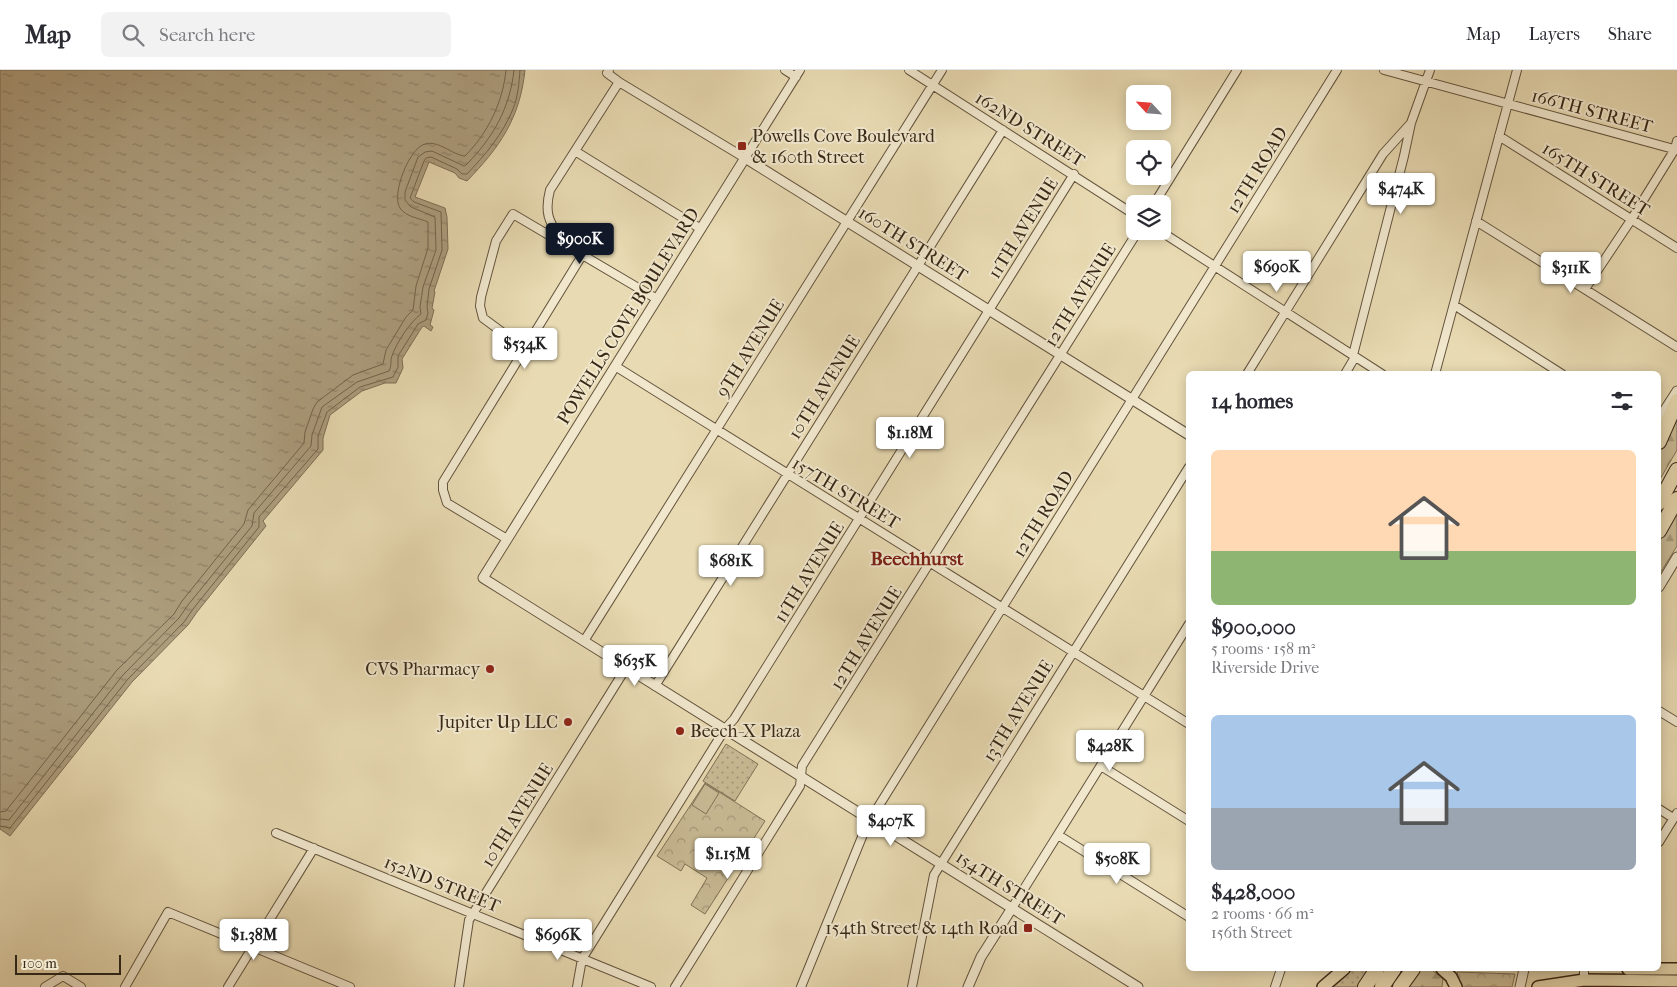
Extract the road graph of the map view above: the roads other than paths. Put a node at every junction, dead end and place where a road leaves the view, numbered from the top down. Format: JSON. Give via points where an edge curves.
{"nodes":[{"id":1,"x":609,"y":70,"type":"edge"},
{"id":2,"x":785,"y":70,"type":"edge"},
{"id":3,"x":909,"y":70,"type":"edge"},
{"id":4,"x":942,"y":70,"type":"edge"},
{"id":5,"x":1236,"y":70,"type":"edge"},
{"id":6,"x":1337,"y":70,"type":"edge"},
{"id":7,"x":1384,"y":70,"type":"edge"},
{"id":8,"x":1430,"y":70,"type":"edge"},
{"id":9,"x":1517,"y":70,"type":"edge"},
{"id":10,"x":798,"y":74,"type":"edge"},
{"id":11,"x":620,"y":82,"type":"junction"},
{"id":12,"x":1427,"y":82,"type":"junction"},
{"id":13,"x":933,"y":85,"type":"junction"},
{"id":14,"x":1508,"y":104,"type":"junction"},
{"id":15,"x":1411,"y":123,"type":"junction"},
{"id":16,"x":1003,"y":130,"type":"junction"},
{"id":17,"x":1499,"y":136,"type":"junction"},
{"id":18,"x":1676,"y":147,"type":"edge"},
{"id":19,"x":575,"y":151,"type":"junction"},
{"id":20,"x":745,"y":158,"type":"junction"},
{"id":21,"x":1074,"y":174,"type":"junction"},
{"id":22,"x":1160,"y":195,"type":"edge"},
{"id":23,"x":1126,"y":209,"type":"edge"},
{"id":24,"x":1631,"y":220,"type":"junction"},
{"id":25,"x":846,"y":221,"type":"junction"},
{"id":26,"x":1476,"y":221,"type":"junction"},
{"id":27,"x":700,"y":230,"type":"junction"},
{"id":28,"x":1171,"y":238,"type":"edge"},
{"id":29,"x":1132,"y":240,"type":"edge"},
{"id":30,"x":562,"y":242,"type":"junction"},
{"id":31,"x":1677,"y":248,"type":"edge"},
{"id":32,"x":583,"y":254,"type":"junction"},
{"id":33,"x":918,"y":266,"type":"junction"},
{"id":34,"x":1215,"y":266,"type":"junction"},
{"id":35,"x":1585,"y":289,"type":"junction"},
{"id":36,"x":657,"y":299,"type":"junction"},
{"id":37,"x":1454,"y":305,"type":"junction"},
{"id":38,"x":989,"y":310,"type":"junction"},
{"id":39,"x":1286,"y":312,"type":"junction"},
{"id":40,"x":1677,"y":347,"type":"edge"},
{"id":41,"x":525,"y":348,"type":"junction"},
{"id":42,"x":1061,"y":355,"type":"junction"},
{"id":43,"x":1354,"y":356,"type":"junction"},
{"id":44,"x":615,"y":366,"type":"junction"},
{"id":45,"x":1249,"y":371,"type":"edge"},
{"id":46,"x":1346,"y":371,"type":"edge"},
{"id":47,"x":1377,"y":371,"type":"edge"},
{"id":48,"x":1436,"y":371,"type":"edge"},
{"id":49,"x":1557,"y":371,"type":"edge"},
{"id":50,"x":1677,"y":391,"type":"edge"},
{"id":51,"x":1132,"y":399,"type":"junction"},
{"id":52,"x":1677,"y":401,"type":"edge"},
{"id":53,"x":1661,"y":416,"type":"edge"},
{"id":54,"x":717,"y":430,"type":"junction"},
{"id":55,"x":1186,"y":432,"type":"edge"},
{"id":56,"x":1661,"y":437,"type":"edge"},
{"id":57,"x":1677,"y":470,"type":"edge"},
{"id":58,"x":1186,"y":472,"type":"edge"},
{"id":59,"x":787,"y":475,"type":"junction"},
{"id":60,"x":1661,"y":499,"type":"edge"},
{"id":61,"x":1677,"y":499,"type":"edge"},
{"id":62,"x":860,"y":519,"type":"junction"},
{"id":63,"x":1661,"y":527,"type":"edge"},
{"id":64,"x":507,"y":539,"type":"junction"},
{"id":65,"x":1677,"y":557,"type":"edge"},
{"id":66,"x":931,"y":563,"type":"junction"},
{"id":67,"x":483,"y":578,"type":"joint"},
{"id":68,"x":1661,"y":584,"type":"edge"},
{"id":69,"x":1002,"y":608,"type":"junction"},
{"id":70,"x":1186,"y":629,"type":"edge"},
{"id":71,"x":584,"y":641,"type":"junction"},
{"id":72,"x":1072,"y":652,"type":"junction"},
{"id":73,"x":626,"y":668,"type":"junction"},
{"id":74,"x":656,"y":686,"type":"junction"},
{"id":75,"x":1144,"y":696,"type":"junction"},
{"id":76,"x":1661,"y":712,"type":"edge"},
{"id":77,"x":1186,"y":722,"type":"edge"},
{"id":78,"x":1677,"y":722,"type":"edge"},
{"id":79,"x":725,"y":729,"type":"junction"},
{"id":80,"x":1100,"y":766,"type":"junction"},
{"id":81,"x":801,"y":777,"type":"junction"},
{"id":82,"x":1661,"y":810,"type":"edge"},
{"id":83,"x":1675,"y":815,"type":"edge"},
{"id":84,"x":1186,"y":819,"type":"edge"},
{"id":85,"x":870,"y":820,"type":"junction"},
{"id":86,"x":276,"y":833,"type":"dead end"},
{"id":87,"x":1058,"y":835,"type":"junction"},
{"id":88,"x":1661,"y":839,"type":"edge"},
{"id":89,"x":314,"y":848,"type":"junction"},
{"id":90,"x":940,"y":864,"type":"junction"},
{"id":91,"x":1012,"y":908,"type":"junction"},
{"id":92,"x":473,"y":913,"type":"junction"},
{"id":93,"x":1186,"y":915,"type":"edge"},
{"id":94,"x":252,"y":948,"type":"junction"},
{"id":95,"x":582,"y":959,"type":"junction"},
{"id":96,"x":1280,"y":971,"type":"edge"},
{"id":97,"x":1334,"y":971,"type":"edge"},
{"id":98,"x":1342,"y":971,"type":"edge"},
{"id":99,"x":1376,"y":971,"type":"edge"},
{"id":100,"x":1393,"y":971,"type":"edge"},
{"id":101,"x":1412,"y":971,"type":"edge"},
{"id":102,"x":1412,"y":971,"type":"edge"},
{"id":103,"x":1444,"y":971,"type":"edge"},
{"id":104,"x":1524,"y":971,"type":"edge"},
{"id":105,"x":1638,"y":971,"type":"edge"},
{"id":106,"x":1584,"y":974,"type":"edge"},
{"id":107,"x":1674,"y":978,"type":"edge"},
{"id":108,"x":1608,"y":980,"type":"junction"},
{"id":109,"x":45,"y":987,"type":"edge"},
{"id":110,"x":81,"y":987,"type":"edge"},
{"id":111,"x":125,"y":987,"type":"edge"},
{"id":112,"x":228,"y":987,"type":"edge"},
{"id":113,"x":350,"y":987,"type":"edge"},
{"id":114,"x":458,"y":987,"type":"edge"},
{"id":115,"x":578,"y":987,"type":"edge"},
{"id":116,"x":651,"y":987,"type":"edge"},
{"id":117,"x":675,"y":987,"type":"edge"},
{"id":118,"x":801,"y":987,"type":"edge"},
{"id":119,"x":912,"y":987,"type":"edge"},
{"id":120,"x":968,"y":987,"type":"edge"},
{"id":121,"x":1138,"y":987,"type":"edge"},
{"id":122,"x":1275,"y":987,"type":"edge"},
{"id":123,"x":1323,"y":987,"type":"edge"},
{"id":124,"x":1365,"y":987,"type":"edge"},
{"id":125,"x":1382,"y":987,"type":"edge"},
{"id":126,"x":1400,"y":987,"type":"edge"},
{"id":127,"x":1404,"y":987,"type":"edge"},
{"id":128,"x":1456,"y":987,"type":"edge"},
{"id":129,"x":1520,"y":987,"type":"edge"},
{"id":130,"x":1538,"y":987,"type":"edge"},
{"id":131,"x":1619,"y":987,"type":"edge"}],
"edges":[{"from":1,"to":11,"type":"street","name":"160TH STREET","via":[[607,73]]},
{"from":2,"to":10,"type":"street"},
{"from":3,"to":13,"type":"street","name":"162ND STREET"},
{"from":4,"to":13,"type":"street","name":"9TH AVENUE"},
{"from":5,"to":22,"type":"street"},
{"from":6,"to":34,"type":"street","name":"12TH ROAD"},
{"from":7,"to":12,"type":"street","name":"166TH STREET"},
{"from":8,"to":12,"type":"street"},
{"from":9,"to":14,"type":"street"},
{"from":10,"to":20,"type":"street","name":"POWELLS COVE BOULEVARD"},
{"from":11,"to":19,"type":"street"},
{"from":11,"to":20,"type":"street","name":"160TH STREET"},
{"from":12,"to":14,"type":"street","name":"166TH STREET"},
{"from":12,"to":15,"type":"street"},
{"from":13,"to":16,"type":"street","name":"162ND STREET"},
{"from":13,"to":25,"type":"street","name":"9TH AVENUE"},
{"from":14,"to":17,"type":"street"},
{"from":14,"to":18,"type":"street","name":"166TH STREET"},
{"from":15,"to":39,"type":"street","via":[[1383,154]]},
{"from":15,"to":43,"type":"street"},
{"from":16,"to":21,"type":"street","name":"162ND STREET"},
{"from":16,"to":33,"type":"street","name":"10TH AVENUE"},
{"from":17,"to":24,"type":"street","name":"165TH STREET"},
{"from":17,"to":26,"type":"street"},
{"from":18,"to":24,"type":"street"},
{"from":19,"to":27,"type":"street"},
{"from":19,"to":30,"type":"street","via":[[550,190],[547,202],[547,215]]},
{"from":20,"to":25,"type":"street","name":"160TH STREET"},
{"from":20,"to":27,"type":"street","name":"POWELLS COVE BOULEVARD"},
{"from":21,"to":23,"type":"street","name":"162ND STREET"},
{"from":21,"to":38,"type":"street","name":"11TH AVENUE"},
{"from":24,"to":31,"type":"street","name":"165TH STREET"},
{"from":24,"to":35,"type":"street"},
{"from":25,"to":33,"type":"street","name":"160TH STREET"},
{"from":25,"to":54,"type":"street","name":"9TH AVENUE"},
{"from":26,"to":35,"type":"street"},
{"from":26,"to":37,"type":"street"},
{"from":27,"to":36,"type":"street","name":"POWELLS COVE BOULEVARD"},
{"from":28,"to":34,"type":"street"},
{"from":29,"to":42,"type":"street","name":"12TH AVENUE"},
{"from":30,"to":32,"type":"street"},
{"from":30,"to":41,"type":"street","via":[[513,214],[496,242],[480,306],[483,318]]},
{"from":32,"to":36,"type":"street"},
{"from":32,"to":41,"type":"street"},
{"from":33,"to":38,"type":"street","name":"160TH STREET"},
{"from":33,"to":59,"type":"street","name":"10TH AVENUE"},
{"from":34,"to":39,"type":"street"},
{"from":34,"to":51,"type":"street","name":"12TH ROAD"},
{"from":35,"to":40,"type":"street"},
{"from":36,"to":44,"type":"street","name":"POWELLS COVE BOULEVARD"},
{"from":37,"to":48,"type":"street"},
{"from":37,"to":49,"type":"street"},
{"from":38,"to":42,"type":"street","name":"160TH STREET"},
{"from":38,"to":62,"type":"street","name":"11TH AVENUE"},
{"from":39,"to":43,"type":"street"},
{"from":39,"to":45,"type":"street"},
{"from":41,"to":64,"type":"street","via":[[443,482],[447,503]]},
{"from":42,"to":51,"type":"street","name":"160TH STREET"},
{"from":42,"to":66,"type":"street","name":"12TH AVENUE"},
{"from":43,"to":46,"type":"street"},
{"from":43,"to":47,"type":"street"},
{"from":44,"to":54,"type":"street","name":"157TH STREET"},
{"from":44,"to":64,"type":"street","name":"POWELLS COVE BOULEVARD"},
{"from":50,"to":53,"type":"street"},
{"from":51,"to":55,"type":"street","name":"160TH STREET"},
{"from":51,"to":69,"type":"street","name":"12TH ROAD"},
{"from":52,"to":56,"type":"highway"},
{"from":54,"to":59,"type":"street","name":"157TH STREET"},
{"from":54,"to":71,"type":"street","name":"9TH AVENUE"},
{"from":57,"to":60,"type":"highway"},
{"from":58,"to":72,"type":"street","name":"13TH AVENUE"},
{"from":59,"to":62,"type":"street","name":"157TH STREET"},
{"from":59,"to":74,"type":"street","name":"10TH AVENUE"},
{"from":61,"to":63,"type":"highway"},
{"from":62,"to":66,"type":"street","name":"157TH STREET"},
{"from":62,"to":79,"type":"street","name":"11TH AVENUE"},
{"from":64,"to":67,"type":"street","name":"POWELLS COVE BOULEVARD"},
{"from":65,"to":68,"type":"street"},
{"from":66,"to":69,"type":"street","name":"157TH STREET"},
{"from":66,"to":81,"type":"street","name":"12TH AVENUE","via":[[802,766]]},
{"from":67,"to":71,"type":"street","name":"154TH STREET"},
{"from":69,"to":72,"type":"street","name":"157TH STREET"},
{"from":69,"to":85,"type":"street","name":"12TH ROAD"},
{"from":70,"to":75,"type":"street"},
{"from":71,"to":73,"type":"street","name":"154TH STREET"},
{"from":72,"to":75,"type":"street","name":"157TH STREET"},
{"from":72,"to":90,"type":"street","name":"13TH AVENUE"},
{"from":73,"to":74,"type":"street","name":"154TH STREET"},
{"from":73,"to":92,"type":"street","name":"10TH AVENUE"},
{"from":74,"to":79,"type":"street","name":"154TH STREET"},
{"from":75,"to":77,"type":"street","name":"157TH STREET"},
{"from":75,"to":80,"type":"street"},
{"from":76,"to":78,"type":"street"},
{"from":79,"to":81,"type":"street","name":"154TH STREET"},
{"from":79,"to":95,"type":"street","name":"11TH AVENUE"},
{"from":80,"to":84,"type":"street"},
{"from":80,"to":87,"type":"street"},
{"from":81,"to":85,"type":"street","name":"154TH STREET"},
{"from":81,"to":117,"type":"street","name":"12TH AVENUE","via":[[800,786]]},
{"from":82,"to":83,"type":"street"},
{"from":83,"to":88,"type":"street"},
{"from":85,"to":90,"type":"street","name":"154TH STREET"},
{"from":85,"to":118,"type":"street","name":"12TH ROAD"},
{"from":86,"to":89,"type":"street","name":"152ND STREET"},
{"from":87,"to":91,"type":"street"},
{"from":87,"to":93,"type":"street"},
{"from":89,"to":92,"type":"street","name":"152ND STREET"},
{"from":89,"to":94,"type":"street"},
{"from":90,"to":91,"type":"street","name":"154TH STREET"},
{"from":90,"to":119,"type":"street","name":"13TH AVENUE","via":[[934,875]]},
{"from":91,"to":120,"type":"street","via":[[976,966]]},
{"from":91,"to":121,"type":"street","name":"154TH STREET"},
{"from":92,"to":95,"type":"street","name":"152ND STREET"},
{"from":92,"to":114,"type":"street","name":"10TH AVENUE","via":[[469,920]]},
{"from":94,"to":111,"type":"street","via":[[168,912]]},
{"from":94,"to":112,"type":"street"},
{"from":94,"to":113,"type":"street"},
{"from":95,"to":115,"type":"street","name":"11TH AVENUE"},
{"from":95,"to":116,"type":"street","name":"152ND STREET"},
{"from":96,"to":122,"type":"street"},
{"from":97,"to":123,"type":"street"},
{"from":98,"to":123,"type":"main road"},
{"from":99,"to":124,"type":"highway"},
{"from":100,"to":125,"type":"highway"},
{"from":101,"to":126,"type":"highway"},
{"from":102,"to":127,"type":"main road"},
{"from":103,"to":128,"type":"main road"},
{"from":104,"to":129,"type":"street"},
{"from":105,"to":107,"type":"main road"},
{"from":106,"to":108,"type":"main road"},
{"from":106,"to":130,"type":"main road"},
{"from":107,"to":108,"type":"main road"},
{"from":108,"to":131,"type":"street"},
{"from":109,"to":110,"type":"street","via":[[63,976]]}]}
